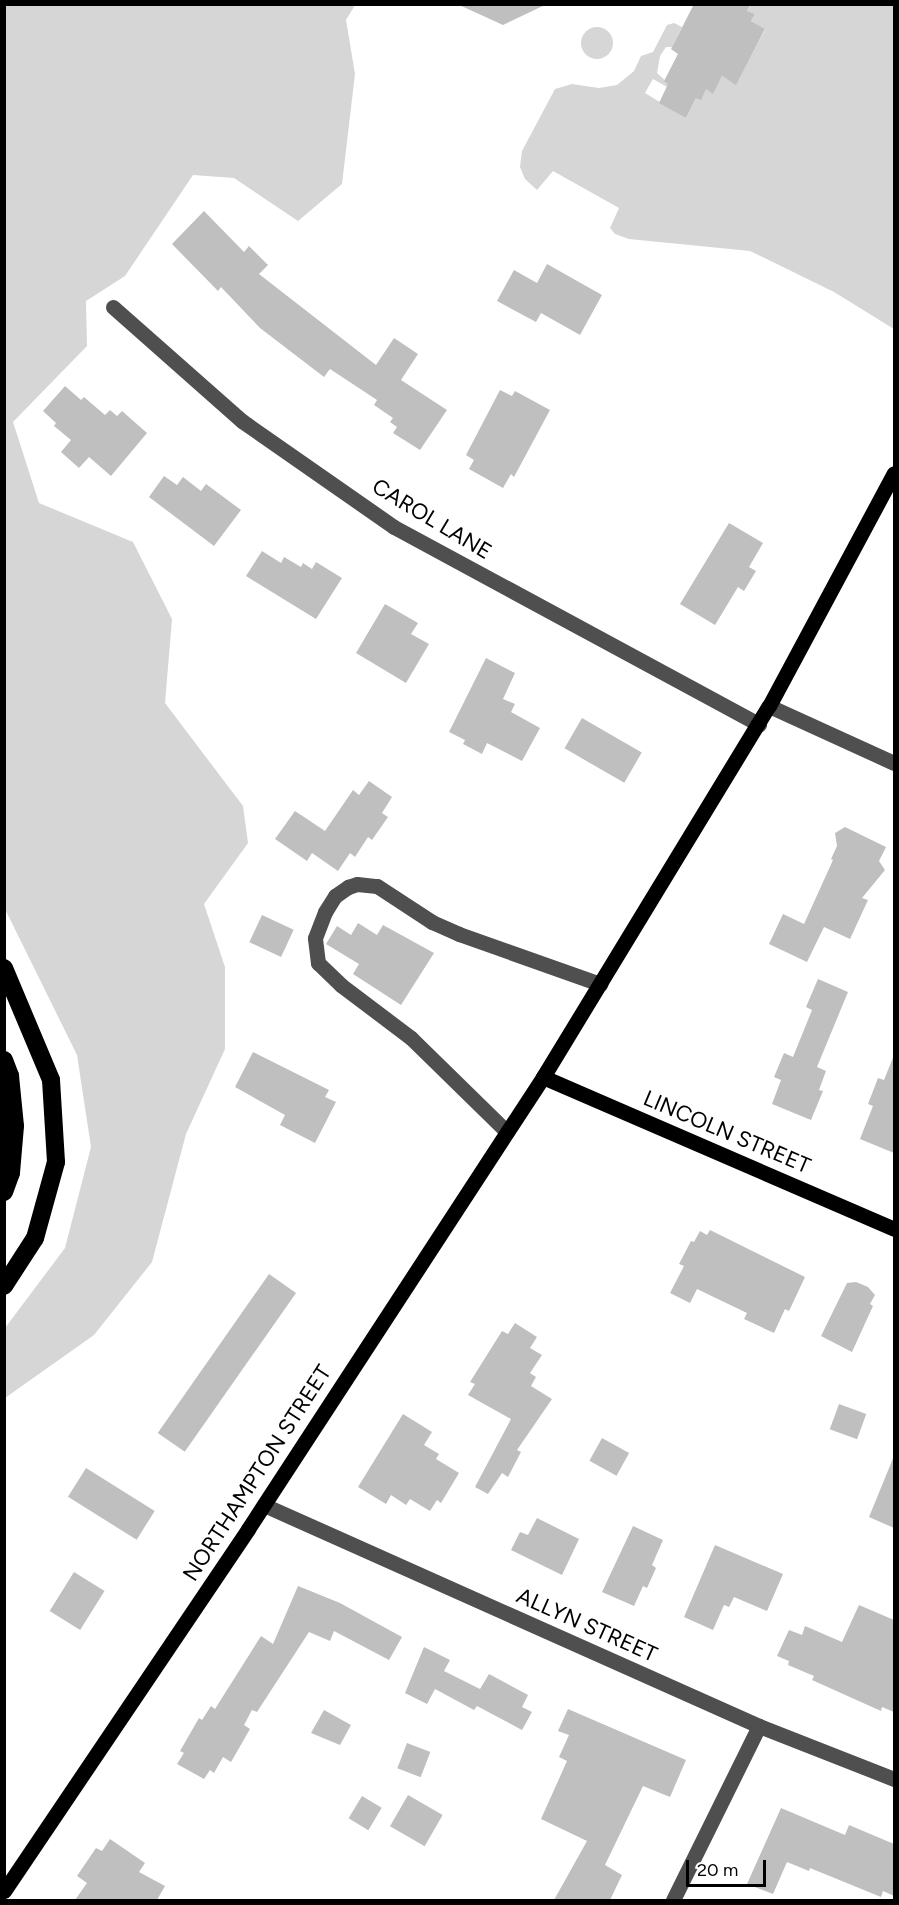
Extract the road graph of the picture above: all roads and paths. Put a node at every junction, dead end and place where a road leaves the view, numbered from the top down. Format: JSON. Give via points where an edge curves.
{"nodes":[{"id":1,"x":113,"y":307,"type":"dead end"},
{"id":2,"x":894,"y":473,"type":"edge"},
{"id":3,"x":769,"y":706,"type":"junction"},
{"id":4,"x":759,"y":724,"type":"junction"},
{"id":5,"x":894,"y":763,"type":"edge"},
{"id":6,"x":4,"y":968,"type":"edge"},
{"id":7,"x":600,"y":984,"type":"junction"},
{"id":8,"x":4,"y":1060,"type":"edge"},
{"id":9,"x":543,"y":1077,"type":"junction"},
{"id":10,"x":507,"y":1132,"type":"junction"},
{"id":11,"x":4,"y":1192,"type":"edge"},
{"id":12,"x":894,"y":1229,"type":"edge"},
{"id":13,"x":4,"y":1287,"type":"edge"},
{"id":14,"x":264,"y":1504,"type":"junction"},
{"id":15,"x":759,"y":1726,"type":"junction"},
{"id":16,"x":894,"y":1779,"type":"edge"},
{"id":17,"x":4,"y":1891,"type":"edge"},
{"id":18,"x":673,"y":1900,"type":"edge"}],
"edges":[{"from":1,"to":4,"type":"street","name":"CAROL LANE","via":[[242,421],[394,526]]},
{"from":2,"to":3,"type":"main road","name":"NORTHAMPTON STREET"},
{"from":3,"to":4,"type":"main road","name":"NORTHAMPTON STREET"},
{"from":3,"to":5,"type":"street"},
{"from":4,"to":7,"type":"main road","name":"NORTHAMPTON STREET"},
{"from":6,"to":13,"type":"highway","via":[[51,1080],[56,1162],[35,1238]]},
{"from":7,"to":9,"type":"main road","name":"NORTHAMPTON STREET"},
{"from":7,"to":10,"type":"street","via":[[441,926],[377,886],[348,886],[335,896],[315,938],[318,963],[411,1038]]},
{"from":8,"to":11,"type":"highway","via":[[10,1076],[15,1126],[11,1173]]},
{"from":9,"to":10,"type":"main road","name":"NORTHAMPTON STREET"},
{"from":9,"to":12,"type":"main road","name":"LINCOLN STREET"},
{"from":10,"to":14,"type":"main road","name":"NORTHAMPTON STREET"},
{"from":14,"to":15,"type":"street","name":"ALLYN STREET"},
{"from":14,"to":17,"type":"main road","name":"NORTHAMPTON STREET"},
{"from":15,"to":16,"type":"street","name":"ALLYN STREET"},
{"from":15,"to":18,"type":"street"}]}
